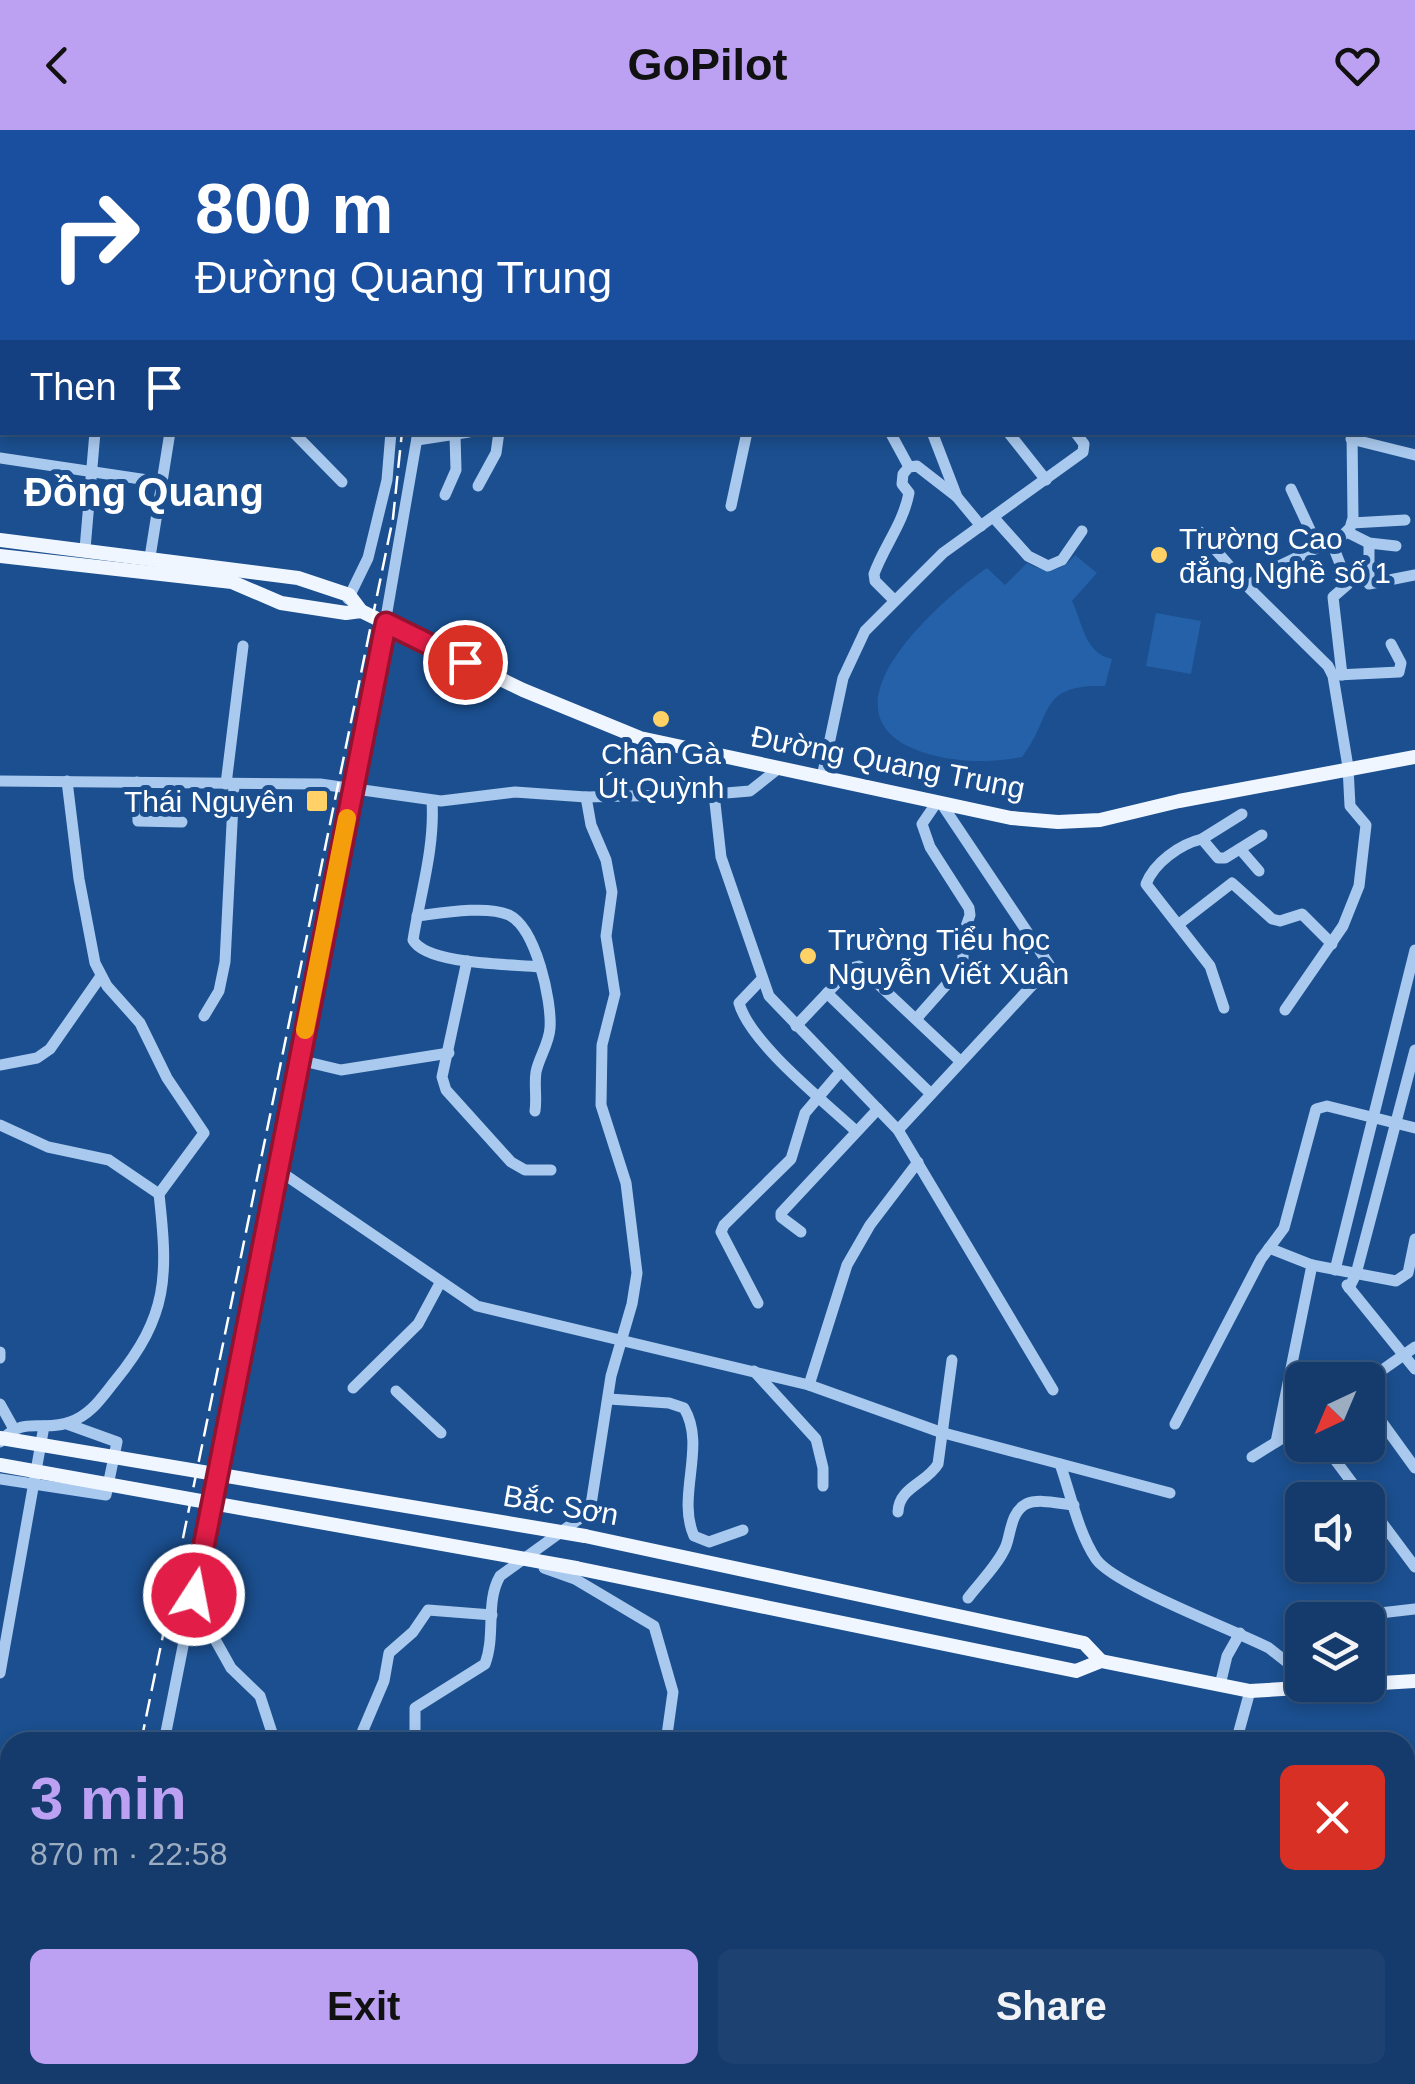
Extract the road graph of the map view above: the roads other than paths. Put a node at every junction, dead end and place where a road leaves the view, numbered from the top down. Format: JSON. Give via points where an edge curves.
{"nodes":[{"id":1,"x":95,"y":435,"type":"edge"},
{"id":2,"x":169,"y":435,"type":"edge"},
{"id":3,"x":296,"y":435,"type":"edge"},
{"id":4,"x":391,"y":435,"type":"edge"},
{"id":5,"x":450,"y":435,"type":"edge"},
{"id":6,"x":498,"y":435,"type":"edge"},
{"id":7,"x":746,"y":435,"type":"edge"},
{"id":8,"x":892,"y":435,"type":"edge"},
{"id":9,"x":933,"y":435,"type":"edge"},
{"id":10,"x":1010,"y":435,"type":"edge"},
{"id":11,"x":1077,"y":435,"type":"edge"},
{"id":12,"x":418,"y":436,"type":"edge"},
{"id":13,"x":1351,"y":436,"type":"edge"},
{"id":14,"x":1415,"y":455,"type":"edge"},
{"id":15,"x":0,"y":458,"type":"edge"},
{"id":16,"x":909,"y":468,"type":"junction"},
{"id":17,"x":92,"y":470,"type":"junction"},
{"id":18,"x":1046,"y":480,"type":"junction"},
{"id":19,"x":160,"y":482,"type":"junction"},
{"id":20,"x":342,"y":482,"type":"dead end"},
{"id":21,"x":478,"y":486,"type":"dead end"},
{"id":22,"x":1291,"y":489,"type":"dead end"},
{"id":23,"x":445,"y":495,"type":"dead end"},
{"id":24,"x":957,"y":497,"type":"junction"},
{"id":25,"x":730,"y":506,"type":"dead end"},
{"id":26,"x":994,"y":518,"type":"junction"},
{"id":27,"x":1405,"y":520,"type":"dead end"},
{"id":28,"x":981,"y":526,"type":"junction"},
{"id":29,"x":1350,"y":528,"type":"junction"},
{"id":30,"x":1082,"y":531,"type":"dead end"},
{"id":31,"x":1200,"y":532,"type":"dead end"},
{"id":32,"x":0,"y":540,"type":"edge"},
{"id":33,"x":1331,"y":541,"type":"junction"},
{"id":34,"x":1369,"y":543,"type":"junction"},
{"id":35,"x":1396,"y":546,"type":"dead end"},
{"id":36,"x":1318,"y":548,"type":"junction"},
{"id":37,"x":85,"y":549,"type":"junction"},
{"id":38,"x":0,"y":556,"type":"edge"},
{"id":39,"x":150,"y":557,"type":"junction"},
{"id":40,"x":1415,"y":575,"type":"edge"},
{"id":41,"x":1247,"y":586,"type":"junction"},
{"id":42,"x":349,"y":595,"type":"junction"},
{"id":43,"x":894,"y":600,"type":"junction"},
{"id":44,"x":367,"y":616,"type":"junction"},
{"id":45,"x":1390,"y":644,"type":"dead end"},
{"id":46,"x":243,"y":646,"type":"dead end"},
{"id":47,"x":1338,"y":676,"type":"junction"},
{"id":48,"x":1415,"y":757,"type":"edge"},
{"id":49,"x":1348,"y":767,"type":"junction"},
{"id":50,"x":779,"y":768,"type":"junction"},
{"id":51,"x":822,"y":777,"type":"junction"},
{"id":52,"x":0,"y":781,"type":"edge"},
{"id":53,"x":67,"y":781,"type":"junction"},
{"id":54,"x":137,"y":782,"type":"junction"},
{"id":55,"x":230,"y":784,"type":"junction"},
{"id":56,"x":354,"y":787,"type":"junction"},
{"id":57,"x":714,"y":794,"type":"junction"},
{"id":58,"x":586,"y":798,"type":"junction"},
{"id":59,"x":432,"y":802,"type":"junction"},
{"id":60,"x":939,"y":802,"type":"junction"},
{"id":61,"x":1242,"y":814,"type":"dead end"},
{"id":62,"x":182,"y":822,"type":"dead end"},
{"id":63,"x":1262,"y":834,"type":"dead end"},
{"id":64,"x":1202,"y":839,"type":"junction"},
{"id":65,"x":1240,"y":848,"type":"junction"},
{"id":66,"x":1259,"y":872,"type":"dead end"},
{"id":67,"x":417,"y":916,"type":"junction"},
{"id":68,"x":1179,"y":924,"type":"junction"},
{"id":69,"x":1332,"y":944,"type":"junction"},
{"id":70,"x":1415,"y":950,"type":"edge"},
{"id":71,"x":467,"y":961,"type":"junction"},
{"id":72,"x":540,"y":967,"type":"junction"},
{"id":73,"x":101,"y":976,"type":"junction"},
{"id":74,"x":762,"y":979,"type":"junction"},
{"id":75,"x":828,"y":993,"type":"junction"},
{"id":76,"x":1224,"y":1008,"type":"dead end"},
{"id":77,"x":1284,"y":1010,"type":"dead end"},
{"id":78,"x":204,"y":1016,"type":"dead end"},
{"id":79,"x":916,"y":1019,"type":"junction"},
{"id":80,"x":796,"y":1026,"type":"junction"},
{"id":81,"x":1415,"y":1050,"type":"edge"},
{"id":82,"x":449,"y":1053,"type":"junction"},
{"id":83,"x":299,"y":1060,"type":"junction"},
{"id":84,"x":960,"y":1061,"type":"junction"},
{"id":85,"x":0,"y":1065,"type":"edge"},
{"id":86,"x":840,"y":1072,"type":"junction"},
{"id":87,"x":931,"y":1094,"type":"junction"},
{"id":88,"x":818,"y":1096,"type":"junction"},
{"id":89,"x":878,"y":1108,"type":"junction"},
{"id":90,"x":536,"y":1110,"type":"dead end"},
{"id":91,"x":1375,"y":1118,"type":"junction"},
{"id":92,"x":1398,"y":1123,"type":"junction"},
{"id":93,"x":0,"y":1125,"type":"edge"},
{"id":94,"x":1415,"y":1128,"type":"edge"},
{"id":95,"x":898,"y":1130,"type":"junction"},
{"id":96,"x":856,"y":1132,"type":"junction"},
{"id":97,"x":918,"y":1162,"type":"junction"},
{"id":98,"x":278,"y":1170,"type":"junction"},
{"id":99,"x":551,"y":1170,"type":"dead end"},
{"id":100,"x":158,"y":1194,"type":"junction"},
{"id":101,"x":800,"y":1232,"type":"dead end"},
{"id":102,"x":1415,"y":1239,"type":"edge"},
{"id":103,"x":1270,"y":1248,"type":"junction"},
{"id":104,"x":1312,"y":1265,"type":"junction"},
{"id":105,"x":1335,"y":1270,"type":"junction"},
{"id":106,"x":1356,"y":1274,"type":"junction"},
{"id":107,"x":440,"y":1283,"type":"junction"},
{"id":108,"x":1349,"y":1288,"type":"junction"},
{"id":109,"x":758,"y":1302,"type":"dead end"},
{"id":110,"x":621,"y":1340,"type":"junction"},
{"id":111,"x":1410,"y":1351,"type":"edge"},
{"id":112,"x":952,"y":1360,"type":"dead end"},
{"id":113,"x":1385,"y":1368,"type":"edge"},
{"id":114,"x":1415,"y":1369,"type":"edge"},
{"id":115,"x":754,"y":1371,"type":"junction"},
{"id":116,"x":810,"y":1385,"type":"junction"},
{"id":117,"x":353,"y":1388,"type":"dead end"},
{"id":118,"x":396,"y":1390,"type":"dead end"},
{"id":119,"x":1053,"y":1390,"type":"dead end"},
{"id":120,"x":609,"y":1400,"type":"junction"},
{"id":121,"x":0,"y":1404,"type":"edge"},
{"id":122,"x":66,"y":1424,"type":"junction"},
{"id":123,"x":1175,"y":1424,"type":"dead end"},
{"id":124,"x":0,"y":1426,"type":"edge"},
{"id":125,"x":44,"y":1426,"type":"junction"},
{"id":126,"x":1385,"y":1427,"type":"edge"},
{"id":127,"x":14,"y":1428,"type":"junction"},
{"id":128,"x":940,"y":1432,"type":"junction"},
{"id":129,"x":440,"y":1433,"type":"dead end"},
{"id":130,"x":1285,"y":1436,"type":"edge"},
{"id":131,"x":0,"y":1440,"type":"edge"},
{"id":132,"x":1276,"y":1442,"type":"junction"},
{"id":133,"x":1252,"y":1457,"type":"dead end"},
{"id":134,"x":1060,"y":1464,"type":"junction"},
{"id":135,"x":0,"y":1465,"type":"edge"},
{"id":136,"x":1415,"y":1468,"type":"edge"},
{"id":137,"x":0,"y":1479,"type":"edge"},
{"id":138,"x":34,"y":1485,"type":"junction"},
{"id":139,"x":823,"y":1486,"type":"dead end"},
{"id":140,"x":1170,"y":1493,"type":"dead end"},
{"id":141,"x":1074,"y":1505,"type":"junction"},
{"id":142,"x":898,"y":1512,"type":"dead end"},
{"id":143,"x":1385,"y":1526,"type":"edge"},
{"id":144,"x":743,"y":1530,"type":"dead end"},
{"id":145,"x":1412,"y":1560,"type":"edge"},
{"id":146,"x":515,"y":1563,"type":"junction"},
{"id":147,"x":968,"y":1598,"type":"dead end"},
{"id":148,"x":192,"y":1605,"type":"junction"},
{"id":149,"x":1415,"y":1609,"type":"edge"},
{"id":150,"x":1385,"y":1612,"type":"edge"},
{"id":151,"x":492,"y":1615,"type":"junction"},
{"id":152,"x":1240,"y":1633,"type":"junction"},
{"id":153,"x":1101,"y":1661,"type":"junction"},
{"id":154,"x":1285,"y":1662,"type":"edge"},
{"id":155,"x":0,"y":1673,"type":"edge"},
{"id":156,"x":1415,"y":1681,"type":"edge"},
{"id":157,"x":1385,"y":1683,"type":"edge"},
{"id":158,"x":1220,"y":1685,"type":"junction"},
{"id":159,"x":1285,"y":1690,"type":"edge"},
{"id":160,"x":1250,"y":1691,"type":"junction"},
{"id":161,"x":166,"y":1732,"type":"edge"},
{"id":162,"x":273,"y":1732,"type":"edge"},
{"id":163,"x":362,"y":1732,"type":"edge"},
{"id":164,"x":415,"y":1732,"type":"edge"},
{"id":165,"x":667,"y":1732,"type":"edge"},
{"id":166,"x":1239,"y":1732,"type":"edge"}],
"edges":[{"from":1,"to":17,"type":"street"},
{"from":2,"to":19,"type":"street"},
{"from":3,"to":20,"type":"street"},
{"from":4,"to":42,"type":"street","via":[[368,558]]},
{"from":5,"to":23,"type":"street","via":[[456,470]]},
{"from":6,"to":21,"type":"street"},
{"from":7,"to":25,"type":"street"},
{"from":8,"to":16,"type":"street"},
{"from":9,"to":24,"type":"street"},
{"from":10,"to":18,"type":"street"},
{"from":11,"to":18,"type":"street","via":[[1084,452]]},
{"from":12,"to":44,"type":"street"},
{"from":13,"to":14,"type":"street"},
{"from":13,"to":29,"type":"street"},
{"from":15,"to":17,"type":"street"},
{"from":16,"to":24,"type":"street","via":[[917,466]]},
{"from":16,"to":43,"type":"street","via":[[901,480],[909,494],[906,506],[874,574]]},
{"from":17,"to":19,"type":"street"},
{"from":17,"to":37,"type":"street"},
{"from":18,"to":26,"type":"street"},
{"from":19,"to":39,"type":"street"},
{"from":22,"to":36,"type":"street"},
{"from":24,"to":28,"type":"street"},
{"from":26,"to":28,"type":"street"},
{"from":26,"to":30,"type":"street","via":[[1028,556],[1048,566],[1062,560]]},
{"from":27,"to":29,"type":"street"},
{"from":28,"to":43,"type":"street"},
{"from":29,"to":33,"type":"street"},
{"from":29,"to":34,"type":"street"},
{"from":31,"to":41,"type":"street"},
{"from":32,"to":37,"type":"main road"},
{"from":33,"to":36,"type":"street"},
{"from":33,"to":47,"type":"street","via":[[1348,584],[1332,597]]},
{"from":34,"to":35,"type":"street"},
{"from":34,"to":40,"type":"street","via":[[1369,584]]},
{"from":36,"to":41,"type":"street"},
{"from":37,"to":39,"type":"main road"},
{"from":38,"to":44,"type":"main road","via":[[232,582],[281,602]]},
{"from":39,"to":42,"type":"main road","via":[[298,578]]},
{"from":41,"to":47,"type":"street"},
{"from":42,"to":44,"type":"main road"},
{"from":43,"to":51,"type":"street","via":[[851,658]]},
{"from":44,"to":50,"type":"main road","name":"Đường Quang Trung","via":[[623,732]]},
{"from":44,"to":56,"type":"street"},
{"from":45,"to":47,"type":"street","via":[[1399,672]]},
{"from":46,"to":55,"type":"street"},
{"from":47,"to":49,"type":"street"},
{"from":48,"to":49,"type":"main road","name":"Đường Quang Trung"},
{"from":49,"to":60,"type":"main road","name":"Đường Quang Trung","via":[[1100,820],[1012,818]]},
{"from":49,"to":69,"type":"street","via":[[1350,806],[1366,825],[1359,886]]},
{"from":50,"to":51,"type":"main road","name":"Đường Quang Trung"},
{"from":50,"to":57,"type":"street","via":[[750,790]]},
{"from":51,"to":60,"type":"main road","name":"Đường Quang Trung"},
{"from":52,"to":53,"type":"street"},
{"from":53,"to":54,"type":"street"},
{"from":53,"to":73,"type":"street","via":[[89,943]]},
{"from":54,"to":55,"type":"street"},
{"from":54,"to":62,"type":"street","via":[[138,821]]},
{"from":55,"to":56,"type":"street"},
{"from":55,"to":78,"type":"street","via":[[225,962]]},
{"from":56,"to":59,"type":"street"},
{"from":56,"to":83,"type":"street"},
{"from":57,"to":58,"type":"street"},
{"from":57,"to":74,"type":"street","via":[[718,847]]},
{"from":58,"to":59,"type":"street","via":[[514,792]]},
{"from":58,"to":110,"type":"street","via":[[612,892],[606,936],[615,994],[602,1045],[600,1105],[626,1183],[636,1273]]},
{"from":59,"to":67,"type":"street"},
{"from":60,"to":79,"type":"street","via":[[922,824],[969,908],[968,938],[963,966]]},
{"from":60,"to":84,"type":"street","via":[[1050,966]]},
{"from":61,"to":64,"type":"street"},
{"from":63,"to":65,"type":"street"},
{"from":64,"to":65,"type":"street","via":[[1218,858]]},
{"from":64,"to":68,"type":"street","via":[[1162,862],[1146,884]]},
{"from":65,"to":66,"type":"street"},
{"from":67,"to":71,"type":"street","via":[[413,940],[419,950]]},
{"from":67,"to":72,"type":"street","via":[[509,915]]},
{"from":68,"to":69,"type":"street","via":[[1232,882],[1272,919],[1302,914]]},
{"from":68,"to":76,"type":"street","via":[[1210,966]]},
{"from":69,"to":77,"type":"street"},
{"from":70,"to":91,"type":"street"},
{"from":71,"to":72,"type":"street"},
{"from":71,"to":82,"type":"street"},
{"from":72,"to":90,"type":"street","via":[[550,1026],[536,1076]]},
{"from":73,"to":85,"type":"street","via":[[44,1054]]},
{"from":73,"to":100,"type":"street","via":[[140,1023],[204,1133]]},
{"from":74,"to":80,"type":"street"},
{"from":74,"to":88,"type":"street","via":[[738,1006],[772,1052]]},
{"from":75,"to":79,"type":"street","via":[[860,966]]},
{"from":75,"to":80,"type":"street"},
{"from":75,"to":87,"type":"street"},
{"from":79,"to":84,"type":"street"},
{"from":80,"to":86,"type":"street"},
{"from":81,"to":92,"type":"street"},
{"from":82,"to":83,"type":"street","via":[[340,1070]]},
{"from":82,"to":99,"type":"street","via":[[442,1078],[450,1096],[511,1162],[525,1170]]},
{"from":83,"to":98,"type":"street"},
{"from":84,"to":87,"type":"street"},
{"from":86,"to":88,"type":"street"},
{"from":86,"to":89,"type":"street"},
{"from":87,"to":95,"type":"street"},
{"from":88,"to":96,"type":"street"},
{"from":88,"to":109,"type":"street","via":[[805,1113],[791,1159],[721,1232]]},
{"from":89,"to":95,"type":"street"},
{"from":89,"to":96,"type":"street"},
{"from":91,"to":92,"type":"street"},
{"from":91,"to":103,"type":"street","via":[[1316,1108],[1284,1228]]},
{"from":91,"to":105,"type":"street"},
{"from":92,"to":94,"type":"street"},
{"from":92,"to":106,"type":"street"},
{"from":93,"to":100,"type":"street","via":[[48,1147],[109,1160]]},
{"from":95,"to":97,"type":"street"},
{"from":96,"to":101,"type":"street","via":[[781,1213]]},
{"from":97,"to":116,"type":"street","via":[[848,1265]]},
{"from":97,"to":119,"type":"street"},
{"from":98,"to":107,"type":"street"},
{"from":98,"to":148,"type":"street"},
{"from":100,"to":122,"type":"street","via":[[161,1295],[151,1330],[96,1404]]},
{"from":102,"to":106,"type":"street","via":[[1402,1279]]},
{"from":103,"to":104,"type":"street"},
{"from":103,"to":123,"type":"street"},
{"from":104,"to":105,"type":"street"},
{"from":104,"to":132,"type":"street"},
{"from":105,"to":106,"type":"street"},
{"from":105,"to":108,"type":"street"},
{"from":106,"to":108,"type":"street"},
{"from":107,"to":110,"type":"street","via":[[492,1311]]},
{"from":107,"to":117,"type":"street","via":[[412,1330]]},
{"from":108,"to":111,"type":"street"},
{"from":110,"to":115,"type":"street"},
{"from":110,"to":120,"type":"street"},
{"from":111,"to":113,"type":"street"},
{"from":111,"to":114,"type":"street"},
{"from":112,"to":128,"type":"street"},
{"from":115,"to":116,"type":"street"},
{"from":115,"to":139,"type":"street","via":[[816,1439]]},
{"from":116,"to":128,"type":"street"},
{"from":118,"to":129,"type":"street"},
{"from":120,"to":144,"type":"street","via":[[684,1408],[692,1429],[688,1519],[694,1536],[715,1541]]},
{"from":120,"to":146,"type":"street","via":[[590,1511]]},
{"from":121,"to":127,"type":"street"},
{"from":122,"to":125,"type":"street"},
{"from":122,"to":138,"type":"street","via":[[118,1442],[106,1495]]},
{"from":124,"to":127,"type":"street"},
{"from":125,"to":127,"type":"street"},
{"from":125,"to":138,"type":"street"},
{"from":126,"to":136,"type":"street"},
{"from":127,"to":131,"type":"street"},
{"from":128,"to":134,"type":"street"},
{"from":128,"to":142,"type":"street","via":[[938,1464],[900,1498]]},
{"from":130,"to":132,"type":"street"},
{"from":131,"to":153,"type":"main road","name":"Bắc Sơn","bridge":true,"via":[[586,1536],[1084,1642]]},
{"from":132,"to":133,"type":"street"},
{"from":134,"to":140,"type":"street"},
{"from":134,"to":141,"type":"street"},
{"from":135,"to":153,"type":"main road","name":"Bắc Sơn","bridge":true,"via":[[576,1568],[1076,1671]]},
{"from":137,"to":138,"type":"street"},
{"from":138,"to":155,"type":"street"},
{"from":141,"to":147,"type":"street","via":[[1020,1508],[1005,1548]]},
{"from":141,"to":152,"type":"street","via":[[1102,1566]]},
{"from":143,"to":145,"type":"street"},
{"from":146,"to":151,"type":"street","via":[[496,1583]]},
{"from":146,"to":165,"type":"street","via":[[575,1578],[654,1626],[672,1692]]},
{"from":148,"to":161,"type":"street"},
{"from":148,"to":162,"type":"street","via":[[231,1668],[260,1696]]},
{"from":149,"to":150,"type":"street"},
{"from":151,"to":163,"type":"street","via":[[428,1610],[386,1659]]},
{"from":151,"to":164,"type":"street","via":[[485,1664],[416,1708]]},
{"from":152,"to":154,"type":"street"},
{"from":152,"to":158,"type":"street"},
{"from":153,"to":158,"type":"main road","name":"Bắc Sơn"},
{"from":156,"to":157,"type":"main road","name":"Bắc Sơn"},
{"from":158,"to":160,"type":"main road","name":"Bắc Sơn"},
{"from":159,"to":160,"type":"main road","name":"Bắc Sơn"},
{"from":160,"to":166,"type":"street"}]}
